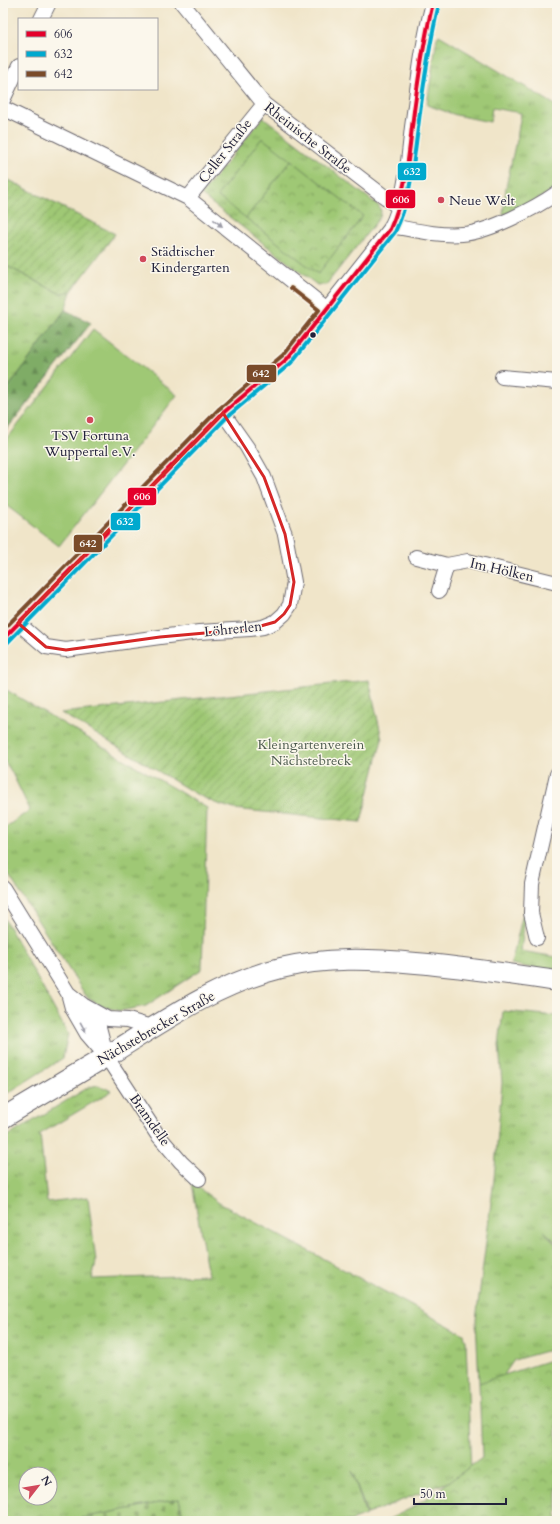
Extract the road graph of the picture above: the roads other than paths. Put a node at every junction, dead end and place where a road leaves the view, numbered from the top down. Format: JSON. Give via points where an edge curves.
{"nodes":[{"id":1,"x":49,"y":3,"type":"edge"},
{"id":2,"x":182,"y":3,"type":"edge"},
{"id":3,"x":433,"y":3,"type":"edge"},
{"id":4,"x":42,"y":18,"type":"edge"},
{"id":5,"x":18,"y":68,"type":"edge"},
{"id":6,"x":3,"y":100,"type":"edge"},
{"id":7,"x":264,"y":104,"type":"junction"},
{"id":8,"x":3,"y":108,"type":"edge"},
{"id":9,"x":557,"y":193,"type":"edge"},
{"id":10,"x":188,"y":198,"type":"junction"},
{"id":11,"x":398,"y":207,"type":"junction"},
{"id":12,"x":392,"y":226,"type":"junction"},
{"id":13,"x":327,"y":309,"type":"junction"},
{"id":14,"x":502,"y":377,"type":"dead end"},
{"id":15,"x":557,"y":382,"type":"edge"},
{"id":16,"x":223,"y":413,"type":"junction"},
{"id":17,"x":416,"y":557,"type":"dead end"},
{"id":18,"x":447,"y":565,"type":"junction"},
{"id":19,"x":557,"y":583,"type":"edge"},
{"id":20,"x":439,"y":591,"type":"dead end"},
{"id":21,"x":18,"y":623,"type":"junction"},
{"id":22,"x":3,"y":639,"type":"edge"},
{"id":23,"x":557,"y":774,"type":"edge"},
{"id":24,"x":3,"y":888,"type":"edge"},
{"id":25,"x":537,"y":938,"type":"dead end"},
{"id":26,"x":557,"y":981,"type":"edge"},
{"id":27,"x":68,"y":993,"type":"junction"},
{"id":28,"x":83,"y":1005,"type":"junction"},
{"id":29,"x":151,"y":1027,"type":"junction"},
{"id":30,"x":106,"y":1056,"type":"junction"},
{"id":31,"x":3,"y":1118,"type":"edge"},
{"id":32,"x":199,"y":1179,"type":"dead end"}],
"edges":[{"from":1,"to":4,"type":"street"},
{"from":2,"to":7,"type":"street","name":"Rheinische Straße"},
{"from":3,"to":11,"type":"street","via":[[420,67],[406,173]]},
{"from":5,"to":6,"type":"street"},
{"from":7,"to":10,"type":"street","name":"Celler Straße"},
{"from":7,"to":11,"type":"street","name":"Rheinische Straße"},
{"from":8,"to":10,"type":"street"},
{"from":9,"to":12,"type":"street","via":[[482,231],[442,234]]},
{"from":10,"to":13,"type":"street","one_way":true},
{"from":11,"to":12,"type":"street"},
{"from":12,"to":13,"type":"street"},
{"from":13,"to":16,"type":"street","via":[[287,359]]},
{"from":14,"to":15,"type":"street"},
{"from":16,"to":21,"type":"street"},
{"from":16,"to":21,"type":"street","name":"Löhrerlen","via":[[264,477],[284,534],[294,582],[290,605],[284,614],[275,622],[263,627],[200,632],[66,650],[46,647]]},
{"from":17,"to":18,"type":"street","name":"Im Hölken"},
{"from":18,"to":19,"type":"street","name":"Im Hölken","via":[[468,561]]},
{"from":18,"to":20,"type":"street"},
{"from":21,"to":22,"type":"street"},
{"from":23,"to":25,"type":"street","via":[[532,884],[531,913]]},
{"from":24,"to":27,"type":"street","name":"Bramdelle"},
{"from":26,"to":29,"type":"main road","name":"Nächstebrecker Straße","via":[[439,965],[338,960],[282,968],[250,977]]},
{"from":27,"to":28,"type":"street","name":"Bramdelle"},
{"from":27,"to":30,"type":"street","name":"Bramdelle","one_way":true,"via":[[72,1008],[86,1034]]},
{"from":28,"to":29,"type":"street","name":"Bramdelle","via":[[108,1019],[128,1020]]},
{"from":28,"to":30,"type":"street","name":"Bramdelle","via":[[99,1027]]},
{"from":29,"to":30,"type":"main road","name":"Nächstebrecker Straße"},
{"from":30,"to":31,"type":"main road","name":"Nächstebrecker Straße"},
{"from":30,"to":32,"type":"street","name":"Bramdelle","via":[[157,1134]]}]}
